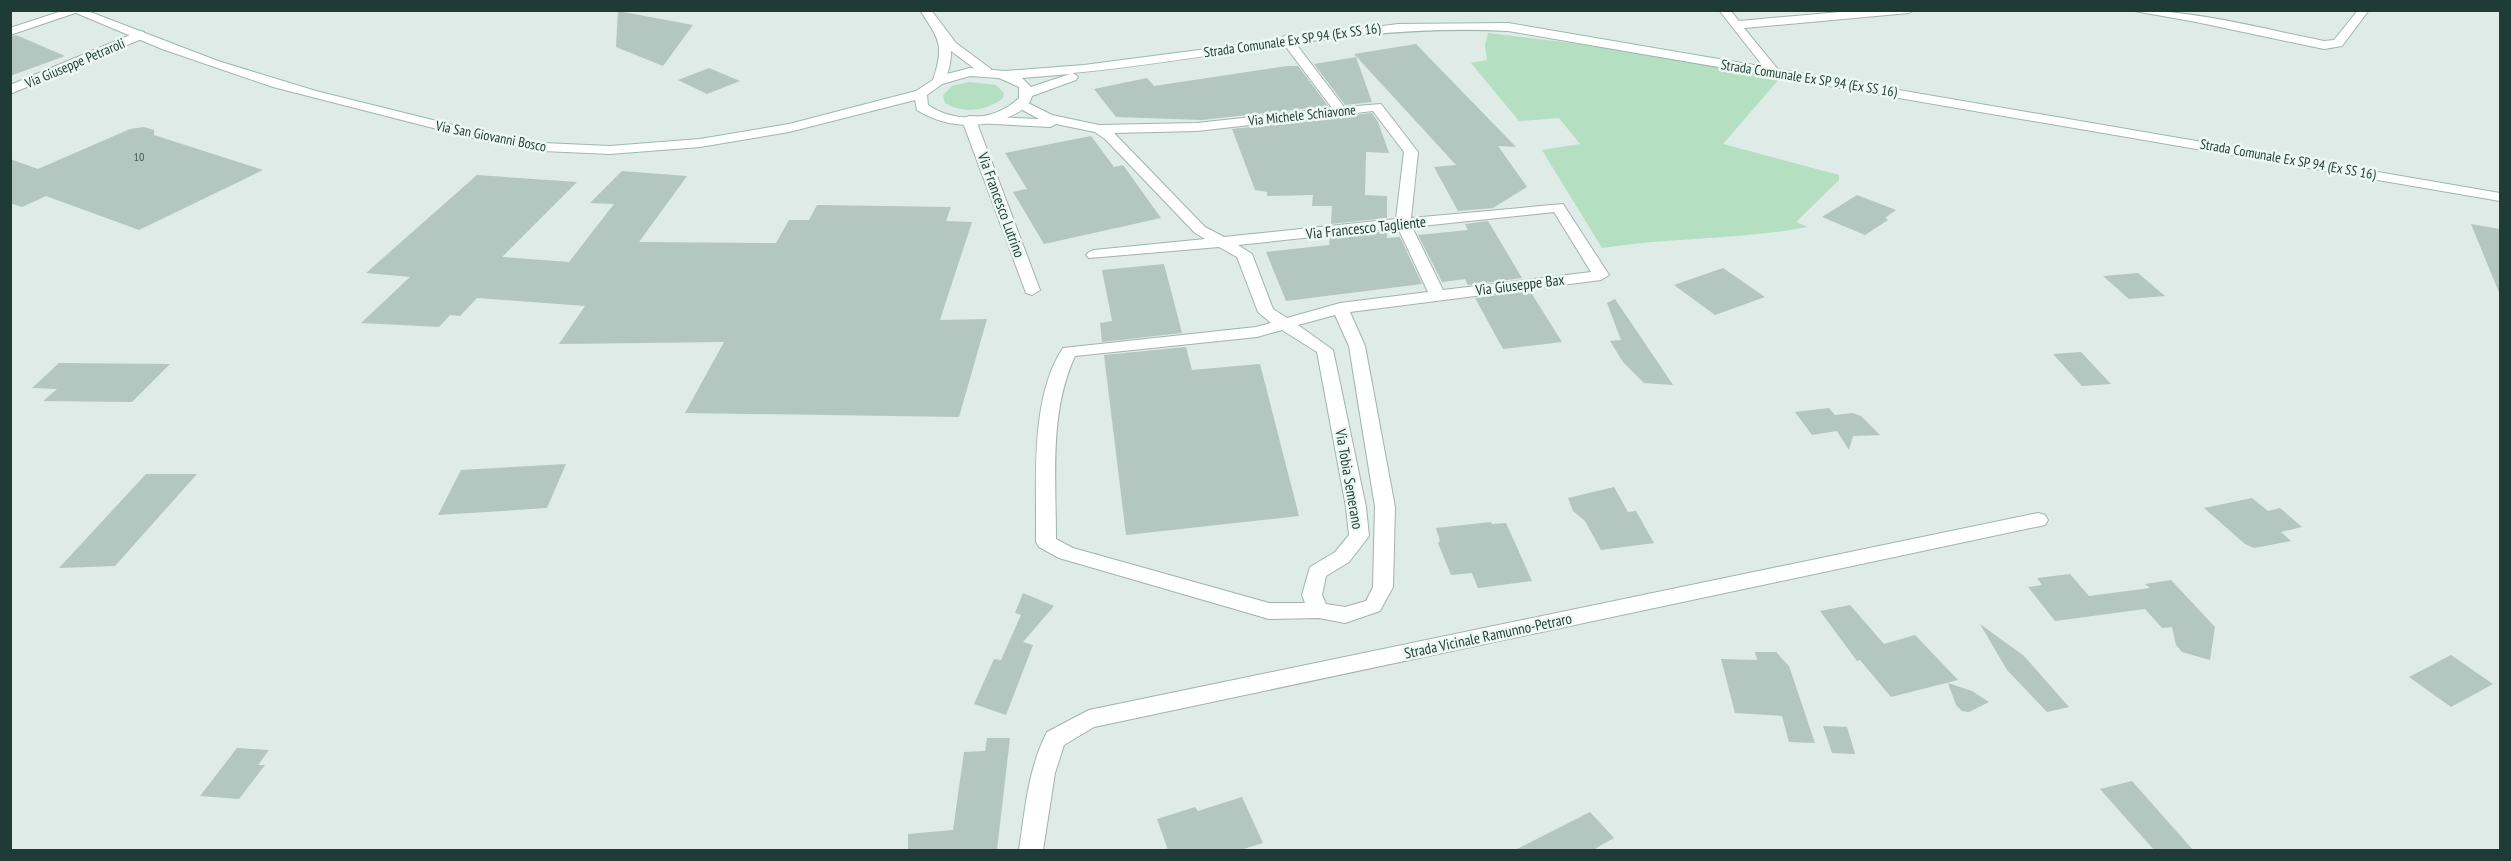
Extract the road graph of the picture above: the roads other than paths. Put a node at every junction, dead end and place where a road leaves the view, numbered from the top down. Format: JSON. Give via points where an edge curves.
{"nodes":[{"id":1,"x":925,"y":10,"type":"edge"},
{"id":2,"x":1724,"y":10,"type":"edge"},
{"id":3,"x":1909,"y":10,"type":"edge"},
{"id":4,"x":2134,"y":10,"type":"edge"},
{"id":5,"x":2364,"y":10,"type":"edge"},
{"id":6,"x":74,"y":11,"type":"edge"},
{"id":7,"x":1736,"y":25,"type":"junction"},
{"id":8,"x":10,"y":32,"type":"edge"},
{"id":9,"x":141,"y":35,"type":"junction"},
{"id":10,"x":1286,"y":39,"type":"junction"},
{"id":11,"x":944,"y":40,"type":"junction"},
{"id":12,"x":96,"y":54,"type":"junction"},
{"id":13,"x":1114,"y":66,"type":"junction"},
{"id":14,"x":987,"y":72,"type":"junction"},
{"id":15,"x":1774,"y":72,"type":"junction"},
{"id":16,"x":1006,"y":75,"type":"junction"},
{"id":17,"x":10,"y":79,"type":"edge"},
{"id":18,"x":939,"y":80,"type":"junction"},
{"id":19,"x":10,"y":90,"type":"edge"},
{"id":20,"x":921,"y":94,"type":"junction"},
{"id":21,"x":1025,"y":99,"type":"junction"},
{"id":22,"x":1341,"y":111,"type":"junction"},
{"id":23,"x":928,"y":112,"type":"junction"},
{"id":24,"x":840,"y":117,"type":"junction"},
{"id":25,"x":974,"y":120,"type":"junction"},
{"id":26,"x":1076,"y":123,"type":"junction"},
{"id":27,"x":1099,"y":129,"type":"junction"},
{"id":28,"x":2500,"y":197,"type":"edge"},
{"id":29,"x":1403,"y":224,"type":"junction"},
{"id":30,"x":1226,"y":242,"type":"junction"},
{"id":31,"x":1094,"y":255,"type":"dead end"},
{"id":32,"x":1601,"y":275,"type":"joint"},
{"id":33,"x":1032,"y":290,"type":"dead end"},
{"id":34,"x":1438,"y":296,"type":"junction"},
{"id":35,"x":1340,"y":308,"type":"junction"},
{"id":36,"x":1284,"y":323,"type":"junction"},
{"id":37,"x":2038,"y":520,"type":"dead end"},
{"id":38,"x":1319,"y":610,"type":"junction"},
{"id":39,"x":1031,"y":850,"type":"edge"}],
"edges":[{"from":1,"to":11,"type":"street"},
{"from":2,"to":7,"type":"street"},
{"from":3,"to":7,"type":"street"},
{"from":4,"to":5,"type":"street","via":[[2196,18],[2324,45],[2338,43]]},
{"from":6,"to":8,"type":"street"},
{"from":6,"to":9,"type":"street","name":"Via San Giovanni Bosco"},
{"from":7,"to":15,"type":"street"},
{"from":9,"to":12,"type":"street","name":"Via Giuseppe Petraroli"},
{"from":9,"to":24,"type":"street","name":"Via San Giovanni Bosco","via":[[260,79],[531,146],[638,149],[726,141]]},
{"from":10,"to":13,"type":"street","name":"Strada Comunale Ex SP 94 (Ex SS 16)"},
{"from":10,"to":15,"type":"street","name":"Strada Comunale Ex SP 94 (Ex SS 16)","via":[[1387,27],[1468,24],[1508,27]]},
{"from":10,"to":22,"type":"street"},
{"from":11,"to":14,"type":"street"},
{"from":11,"to":18,"type":"street","via":[[945,62]]},
{"from":12,"to":17,"type":"street"},
{"from":12,"to":19,"type":"street","name":"Via Giuseppe Petraroli"},
{"from":13,"to":16,"type":"street","name":"Strada Comunale Ex SP 94 (Ex SS 16)"},
{"from":13,"to":21,"type":"street","name":"Strada Comunale Ex SP 94 (Ex SS 16)","via":[[1068,78]]},
{"from":14,"to":16,"type":"street","name":"Via San Giovanni Bosco"},
{"from":14,"to":18,"type":"street","name":"Via San Giovanni Bosco"},
{"from":15,"to":28,"type":"street","name":"Strada Comunale Ex SP 94 (Ex SS 16)"},
{"from":16,"to":21,"type":"street","via":[[1026,86]]},
{"from":18,"to":20,"type":"street","name":"Via San Giovanni Bosco"},
{"from":20,"to":23,"type":"street","via":[[920,101]]},
{"from":20,"to":24,"type":"street","name":"Via San Giovanni Bosco"},
{"from":21,"to":25,"type":"street","via":[[996,117]]},
{"from":21,"to":26,"type":"street","name":"Via Tobia Semerano","via":[[1048,118]]},
{"from":22,"to":27,"type":"street","name":"Via Michele Schiavone","via":[[1197,126]]},
{"from":22,"to":29,"type":"street","name":"Via Michele Schiavone","via":[[1376,107],[1412,152]]},
{"from":23,"to":24,"type":"street"},
{"from":23,"to":25,"type":"street","via":[[939,117]]},
{"from":25,"to":26,"type":"street","name":"Via Tobia Semerano"},
{"from":25,"to":33,"type":"street","name":"Via Francesco Lutrino"},
{"from":26,"to":27,"type":"street","name":"Via Tobia Semerano"},
{"from":27,"to":30,"type":"street","name":"Via Tobia Semerano","via":[[1200,230]]},
{"from":29,"to":30,"type":"street","name":"Via Francesco Tagliente"},
{"from":29,"to":32,"type":"street","name":"Via Francesco Tagliente","via":[[1558,207]]},
{"from":29,"to":34,"type":"street"},
{"from":30,"to":31,"type":"street","name":"Via Francesco Tagliente"},
{"from":30,"to":36,"type":"street","name":"Via Tobia Semerano","via":[[1244,254],[1266,312]]},
{"from":32,"to":34,"type":"street","name":"Via Giuseppe Bax"},
{"from":34,"to":35,"type":"street","name":"Via Giuseppe Bax"},
{"from":35,"to":36,"type":"street","name":"Via Giuseppe Bax"},
{"from":35,"to":38,"type":"street","name":"Via Tobia Semerano","via":[[1357,346],[1372,418],[1385,507],[1383,587],[1373,606],[1345,615]]},
{"from":36,"to":38,"type":"street","name":"Via Tobia Semerano","via":[[1325,350],[1356,507],[1359,536],[1342,557],[1317,573],[1312,595]]},
{"from":36,"to":38,"type":"street","name":"Via Giuseppe Bax","via":[[1257,332],[1069,352],[1061,365],[1048,432],[1046,542],[1066,553],[1269,611]]},
{"from":37,"to":39,"type":"street","name":"Strada Vicinale Ramunno-Petraro","via":[[1089,719],[1055,739],[1043,773]]}]}
